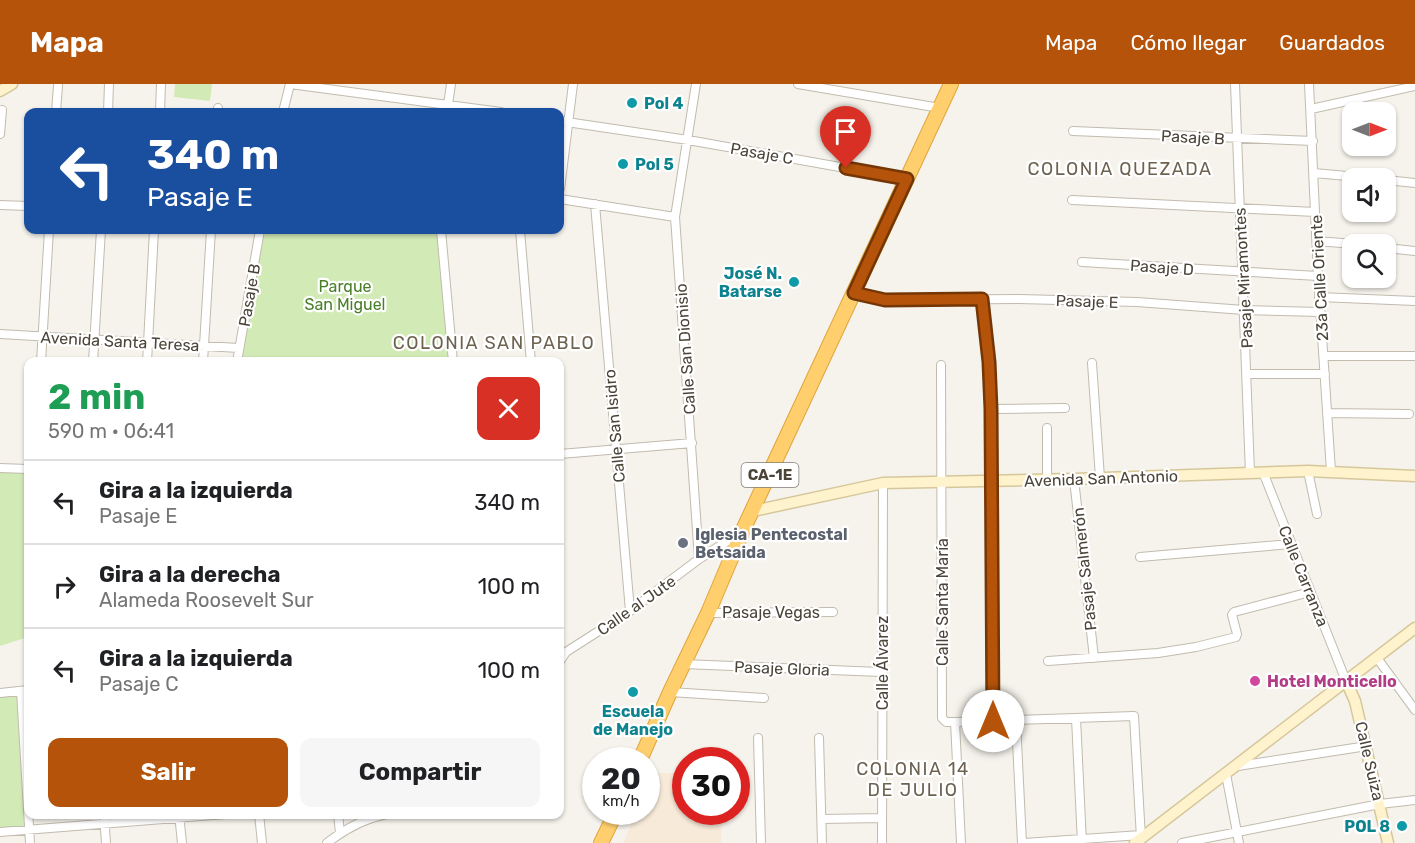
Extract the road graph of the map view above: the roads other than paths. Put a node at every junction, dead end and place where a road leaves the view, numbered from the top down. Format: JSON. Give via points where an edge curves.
{"nodes":[{"id":1,"x":12,"y":84,"type":"edge"},
{"id":2,"x":109,"y":84,"type":"edge"},
{"id":3,"x":161,"y":84,"type":"edge"},
{"id":4,"x":290,"y":84,"type":"edge"},
{"id":5,"x":451,"y":84,"type":"edge"},
{"id":6,"x":573,"y":84,"type":"edge"},
{"id":7,"x":696,"y":84,"type":"edge"},
{"id":8,"x":798,"y":84,"type":"edge"},
{"id":9,"x":951,"y":84,"type":"edge"},
{"id":10,"x":1234,"y":84,"type":"edge"},
{"id":11,"x":1309,"y":84,"type":"edge"},
{"id":12,"x":58,"y":86,"type":"dead end"},
{"id":13,"x":1415,"y":86,"type":"edge"},
{"id":14,"x":0,"y":91,"type":"edge"},
{"id":15,"x":56,"y":108,"type":"edge"},
{"id":16,"x":108,"y":108,"type":"edge"},
{"id":17,"x":160,"y":108,"type":"edge"},
{"id":18,"x":284,"y":108,"type":"edge"},
{"id":19,"x":442,"y":108,"type":"edge"},
{"id":20,"x":448,"y":108,"type":"edge"},
{"id":21,"x":940,"y":108,"type":"junction"},
{"id":22,"x":1311,"y":109,"type":"junction"},
{"id":23,"x":2,"y":110,"type":"edge"},
{"id":24,"x":564,"y":122,"type":"edge"},
{"id":25,"x":568,"y":122,"type":"junction"},
{"id":26,"x":1073,"y":131,"type":"dead end"},
{"id":27,"x":0,"y":134,"type":"edge"},
{"id":28,"x":1236,"y":139,"type":"junction"},
{"id":29,"x":688,"y":140,"type":"junction"},
{"id":30,"x":1313,"y":141,"type":"junction"},
{"id":31,"x":564,"y":156,"type":"edge"},
{"id":32,"x":1314,"y":174,"type":"junction"},
{"id":33,"x":1342,"y":176,"type":"edge"},
{"id":34,"x":907,"y":179,"type":"junction"},
{"id":35,"x":1396,"y":181,"type":"edge"},
{"id":36,"x":1415,"y":183,"type":"edge"},
{"id":37,"x":564,"y":200,"type":"edge"},
{"id":38,"x":1072,"y":200,"type":"dead end"},
{"id":39,"x":595,"y":204,"type":"junction"},
{"id":40,"x":0,"y":205,"type":"edge"},
{"id":41,"x":24,"y":206,"type":"edge"},
{"id":42,"x":1239,"y":207,"type":"junction"},
{"id":43,"x":1315,"y":212,"type":"junction"},
{"id":44,"x":675,"y":217,"type":"junction"},
{"id":45,"x":49,"y":234,"type":"edge"},
{"id":46,"x":101,"y":234,"type":"edge"},
{"id":47,"x":154,"y":234,"type":"edge"},
{"id":48,"x":211,"y":234,"type":"edge"},
{"id":49,"x":259,"y":234,"type":"edge"},
{"id":50,"x":441,"y":234,"type":"edge"},
{"id":51,"x":520,"y":234,"type":"edge"},
{"id":52,"x":1317,"y":241,"type":"junction"},
{"id":53,"x":1342,"y":243,"type":"edge"},
{"id":54,"x":1396,"y":249,"type":"edge"},
{"id":55,"x":1415,"y":251,"type":"edge"},
{"id":56,"x":1082,"y":262,"type":"dead end"},
{"id":57,"x":1241,"y":272,"type":"junction"},
{"id":58,"x":1318,"y":276,"type":"junction"},
{"id":59,"x":854,"y":293,"type":"junction"},
{"id":60,"x":1319,"y":297,"type":"junction"},
{"id":61,"x":982,"y":299,"type":"junction"},
{"id":62,"x":1415,"y":301,"type":"edge"},
{"id":63,"x":1244,"y":310,"type":"junction"},
{"id":64,"x":1320,"y":312,"type":"junction"},
{"id":65,"x":0,"y":334,"type":"edge"},
{"id":66,"x":43,"y":336,"type":"junction"},
{"id":67,"x":95,"y":339,"type":"junction"},
{"id":68,"x":148,"y":342,"type":"junction"},
{"id":69,"x":204,"y":346,"type":"junction"},
{"id":70,"x":239,"y":348,"type":"junction"},
{"id":71,"x":1324,"y":356,"type":"junction"},
{"id":72,"x":1415,"y":356,"type":"edge"},
{"id":73,"x":41,"y":357,"type":"edge"},
{"id":74,"x":93,"y":357,"type":"edge"},
{"id":75,"x":147,"y":357,"type":"edge"},
{"id":76,"x":203,"y":357,"type":"edge"},
{"id":77,"x":238,"y":357,"type":"edge"},
{"id":78,"x":453,"y":357,"type":"edge"},
{"id":79,"x":531,"y":357,"type":"edge"},
{"id":80,"x":1092,"y":363,"type":"dead end"},
{"id":81,"x":941,"y":365,"type":"dead end"},
{"id":82,"x":1248,"y":374,"type":"junction"},
{"id":83,"x":1325,"y":374,"type":"junction"},
{"id":84,"x":1065,"y":408,"type":"dead end"},
{"id":85,"x":991,"y":409,"type":"junction"},
{"id":86,"x":1327,"y":413,"type":"junction"},
{"id":87,"x":1409,"y":414,"type":"dead end"},
{"id":88,"x":1047,"y":428,"type":"dead end"},
{"id":89,"x":692,"y":443,"type":"junction"},
{"id":90,"x":616,"y":450,"type":"junction"},
{"id":91,"x":564,"y":454,"type":"edge"},
{"id":92,"x":0,"y":468,"type":"edge"},
{"id":93,"x":24,"y":469,"type":"edge"},
{"id":94,"x":1308,"y":471,"type":"junction"},
{"id":95,"x":1331,"y":471,"type":"junction"},
{"id":96,"x":1263,"y":472,"type":"junction"},
{"id":97,"x":1250,"y":473,"type":"junction"},
{"id":98,"x":1415,"y":476,"type":"edge"},
{"id":99,"x":1100,"y":478,"type":"junction"},
{"id":100,"x":1074,"y":479,"type":"junction"},
{"id":101,"x":1047,"y":480,"type":"junction"},
{"id":102,"x":943,"y":481,"type":"junction"},
{"id":103,"x":992,"y":481,"type":"junction"},
{"id":104,"x":883,"y":483,"type":"junction"},
{"id":105,"x":753,"y":511,"type":"junction"},
{"id":106,"x":1317,"y":514,"type":"dead end"},
{"id":107,"x":743,"y":530,"type":"junction"},
{"id":108,"x":1291,"y":544,"type":"junction"},
{"id":109,"x":1140,"y":557,"type":"dead end"},
{"id":110,"x":699,"y":559,"type":"junction"},
{"id":111,"x":1310,"y":592,"type":"junction"},
{"id":112,"x":630,"y":611,"type":"junction"},
{"id":113,"x":833,"y":612,"type":"dead end"},
{"id":114,"x":708,"y":613,"type":"junction"},
{"id":115,"x":1415,"y":628,"type":"edge"},
{"id":116,"x":564,"y":650,"type":"edge"},
{"id":117,"x":1094,"y":658,"type":"junction"},
{"id":118,"x":1377,"y":658,"type":"junction"},
{"id":119,"x":1048,"y":661,"type":"dead end"},
{"id":120,"x":683,"y":664,"type":"junction"},
{"id":121,"x":881,"y":672,"type":"junction"},
{"id":122,"x":1346,"y":681,"type":"junction"},
{"id":123,"x":24,"y":691,"type":"edge"},
{"id":124,"x":670,"y":692,"type":"junction"},
{"id":125,"x":0,"y":693,"type":"edge"},
{"id":126,"x":764,"y":698,"type":"dead end"},
{"id":127,"x":1415,"y":710,"type":"edge"},
{"id":128,"x":1076,"y":718,"type":"junction"},
{"id":129,"x":993,"y":721,"type":"junction"},
{"id":130,"x":1016,"y":721,"type":"junction"},
{"id":131,"x":950,"y":722,"type":"junction"},
{"id":132,"x":758,"y":738,"type":"dead end"},
{"id":133,"x":819,"y":738,"type":"dead end"},
{"id":134,"x":1367,"y":746,"type":"junction"},
{"id":135,"x":646,"y":747,"type":"edge"},
{"id":136,"x":1235,"y":766,"type":"junction"},
{"id":137,"x":1226,"y":774,"type":"junction"},
{"id":138,"x":1415,"y":801,"type":"edge"},
{"id":139,"x":1380,"y":804,"type":"junction"},
{"id":140,"x":882,"y":818,"type":"junction"},
{"id":141,"x":29,"y":819,"type":"edge"},
{"id":142,"x":104,"y":819,"type":"edge"},
{"id":143,"x":151,"y":819,"type":"edge"},
{"id":144,"x":179,"y":819,"type":"edge"},
{"id":145,"x":260,"y":819,"type":"edge"},
{"id":146,"x":339,"y":819,"type":"edge"},
{"id":147,"x":366,"y":819,"type":"edge"},
{"id":148,"x":822,"y":819,"type":"junction"},
{"id":149,"x":105,"y":824,"type":"junction"},
{"id":150,"x":610,"y":825,"type":"edge"},
{"id":151,"x":29,"y":830,"type":"junction"},
{"id":152,"x":0,"y":832,"type":"edge"},
{"id":153,"x":1237,"y":832,"type":"junction"},
{"id":154,"x":340,"y":833,"type":"junction"},
{"id":155,"x":1139,"y":839,"type":"edge"},
{"id":156,"x":1082,"y":841,"type":"edge"},
{"id":157,"x":30,"y":843,"type":"edge"},
{"id":158,"x":106,"y":843,"type":"edge"},
{"id":159,"x":182,"y":843,"type":"edge"},
{"id":160,"x":262,"y":843,"type":"edge"},
{"id":161,"x":327,"y":843,"type":"edge"},
{"id":162,"x":601,"y":843,"type":"edge"},
{"id":163,"x":760,"y":843,"type":"edge"},
{"id":164,"x":822,"y":843,"type":"edge"},
{"id":165,"x":882,"y":843,"type":"edge"},
{"id":166,"x":961,"y":843,"type":"edge"},
{"id":167,"x":1023,"y":843,"type":"edge"},
{"id":168,"x":1182,"y":843,"type":"edge"},
{"id":169,"x":1239,"y":843,"type":"edge"},
{"id":170,"x":1388,"y":843,"type":"edge"}],
"edges":[{"from":1,"to":14,"type":"street"},
{"from":2,"to":16,"type":"street"},
{"from":3,"to":17,"type":"street"},
{"from":4,"to":18,"type":"street"},
{"from":4,"to":19,"type":"street"},
{"from":5,"to":20,"type":"street"},
{"from":6,"to":25,"type":"street"},
{"from":7,"to":29,"type":"street","name":"Calle San Dionisio"},
{"from":8,"to":21,"type":"street"},
{"from":9,"to":21,"type":"highway","number":"CA-1E"},
{"from":10,"to":28,"type":"street","name":"Pasaje Miramontes"},
{"from":11,"to":22,"type":"street","name":"23a Calle Oriente"},
{"from":12,"to":15,"type":"street"},
{"from":13,"to":22,"type":"street"},
{"from":21,"to":34,"type":"highway","number":"CA-1E"},
{"from":22,"to":30,"type":"street","name":"23a Calle Oriente"},
{"from":23,"to":27,"type":"street"},
{"from":24,"to":25,"type":"street","name":"Pasaje C"},
{"from":25,"to":29,"type":"street","name":"Pasaje C"},
{"from":25,"to":31,"type":"street"},
{"from":26,"to":28,"type":"street","name":"Pasaje B"},
{"from":28,"to":30,"type":"street","name":"Pasaje B"},
{"from":28,"to":42,"type":"street","name":"Pasaje Miramontes"},
{"from":29,"to":34,"type":"street","name":"Pasaje C"},
{"from":29,"to":44,"type":"street","name":"Calle San Dionisio"},
{"from":30,"to":32,"type":"street","name":"23a Calle Oriente"},
{"from":32,"to":33,"type":"street"},
{"from":32,"to":43,"type":"street","name":"23a Calle Oriente"},
{"from":34,"to":59,"type":"highway","number":"CA-1E"},
{"from":35,"to":36,"type":"street"},
{"from":37,"to":39,"type":"street"},
{"from":38,"to":42,"type":"street"},
{"from":39,"to":44,"type":"street"},
{"from":39,"to":90,"type":"street","name":"Calle San Isidro"},
{"from":40,"to":41,"type":"street"},
{"from":42,"to":43,"type":"street"},
{"from":42,"to":57,"type":"street","name":"Pasaje Miramontes"},
{"from":43,"to":52,"type":"street","name":"23a Calle Oriente"},
{"from":44,"to":89,"type":"street","name":"Calle San Dionisio"},
{"from":45,"to":66,"type":"street"},
{"from":46,"to":67,"type":"street"},
{"from":47,"to":68,"type":"street"},
{"from":48,"to":69,"type":"street"},
{"from":49,"to":70,"type":"street","name":"Pasaje B"},
{"from":50,"to":78,"type":"street"},
{"from":51,"to":79,"type":"street"},
{"from":52,"to":53,"type":"street"},
{"from":52,"to":58,"type":"street","name":"23a Calle Oriente"},
{"from":54,"to":55,"type":"street"},
{"from":56,"to":57,"type":"street","name":"Pasaje D"},
{"from":57,"to":58,"type":"street","name":"Pasaje D"},
{"from":57,"to":63,"type":"street","name":"Pasaje Miramontes"},
{"from":58,"to":60,"type":"street","name":"23a Calle Oriente"},
{"from":59,"to":61,"type":"street","name":"Pasaje E","via":[[885,300]]},
{"from":59,"to":105,"type":"highway","number":"CA-1E"},
{"from":60,"to":62,"type":"street"},
{"from":60,"to":64,"type":"street","name":"23a Calle Oriente"},
{"from":61,"to":63,"type":"street","name":"Pasaje E","via":[[1137,302]]},
{"from":61,"to":85,"type":"street"},
{"from":63,"to":64,"type":"street","name":"Pasaje E"},
{"from":63,"to":82,"type":"street","name":"Pasaje Miramontes"},
{"from":64,"to":71,"type":"street","name":"23a Calle Oriente"},
{"from":65,"to":66,"type":"street","name":"Avenida Santa Teresa"},
{"from":66,"to":67,"type":"street","name":"Avenida Santa Teresa"},
{"from":66,"to":73,"type":"street"},
{"from":67,"to":68,"type":"street","name":"Avenida Santa Teresa"},
{"from":67,"to":74,"type":"street"},
{"from":68,"to":69,"type":"street","name":"Avenida Santa Teresa"},
{"from":68,"to":75,"type":"street"},
{"from":69,"to":70,"type":"street","name":"Avenida Santa Teresa"},
{"from":69,"to":76,"type":"street"},
{"from":70,"to":77,"type":"street","name":"Pasaje B"},
{"from":71,"to":72,"type":"street"},
{"from":71,"to":83,"type":"street","name":"23a Calle Oriente"},
{"from":80,"to":99,"type":"street"},
{"from":81,"to":102,"type":"street","name":"Calle Santa María"},
{"from":82,"to":83,"type":"street"},
{"from":82,"to":97,"type":"street","name":"Pasaje Miramontes"},
{"from":83,"to":86,"type":"street","name":"23a Calle Oriente"},
{"from":84,"to":85,"type":"street"},
{"from":85,"to":103,"type":"street"},
{"from":86,"to":87,"type":"street"},
{"from":86,"to":95,"type":"street","name":"23a Calle Oriente"},
{"from":88,"to":101,"type":"street"},
{"from":89,"to":90,"type":"street"},
{"from":89,"to":110,"type":"street","name":"Calle San Dionisio"},
{"from":90,"to":91,"type":"street"},
{"from":90,"to":112,"type":"street","name":"Calle San Isidro"},
{"from":92,"to":93,"type":"street"},
{"from":94,"to":95,"type":"street","name":"Avenida San Antonio"},
{"from":94,"to":96,"type":"street","name":"Avenida San Antonio"},
{"from":94,"to":106,"type":"street"},
{"from":95,"to":98,"type":"street","name":"Avenida San Antonio"},
{"from":96,"to":97,"type":"street","name":"Avenida San Antonio"},
{"from":96,"to":108,"type":"street","name":"Calle Carranza"},
{"from":97,"to":99,"type":"street","name":"Avenida San Antonio"},
{"from":99,"to":100,"type":"street","name":"Avenida San Antonio"},
{"from":100,"to":101,"type":"street","name":"Avenida San Antonio"},
{"from":100,"to":117,"type":"street","name":"Pasaje Salmerón"},
{"from":101,"to":103,"type":"street","name":"Avenida San Antonio"},
{"from":102,"to":103,"type":"street","name":"Avenida San Antonio"},
{"from":102,"to":104,"type":"street","name":"Avenida San Antonio"},
{"from":102,"to":131,"type":"street","name":"Calle Santa María","via":[[942,718]]},
{"from":103,"to":129,"type":"street"},
{"from":104,"to":105,"type":"street","name":"Avenida San Antonio"},
{"from":104,"to":121,"type":"street","name":"Calle Álvarez"},
{"from":105,"to":107,"type":"highway","number":"CA-1E"},
{"from":107,"to":110,"type":"street","name":"Calle al Jute"},
{"from":107,"to":114,"type":"highway","number":"CA-1E"},
{"from":108,"to":109,"type":"street"},
{"from":108,"to":111,"type":"street","name":"Calle Carranza"},
{"from":110,"to":112,"type":"street","name":"Calle al Jute"},
{"from":111,"to":117,"type":"street","via":[[1234,612],[1236,637],[1176,650]]},
{"from":111,"to":122,"type":"street","name":"Calle Carranza"},
{"from":112,"to":116,"type":"street","name":"Calle al Jute"},
{"from":113,"to":114,"type":"street","name":"Pasaje Vegas"},
{"from":114,"to":120,"type":"highway","number":"CA-1E"},
{"from":115,"to":118,"type":"street"},
{"from":117,"to":119,"type":"street"},
{"from":118,"to":122,"type":"street"},
{"from":118,"to":127,"type":"street"},
{"from":120,"to":121,"type":"street","name":"Pasaje Gloria"},
{"from":120,"to":124,"type":"highway","number":"CA-1E"},
{"from":121,"to":140,"type":"street","name":"Calle Álvarez"},
{"from":122,"to":134,"type":"street","name":"Calle Suiza"},
{"from":122,"to":136,"type":"street"},
{"from":123,"to":125,"type":"street"},
{"from":124,"to":126,"type":"street"},
{"from":124,"to":135,"type":"highway","number":"CA-1E"},
{"from":128,"to":130,"type":"street"},
{"from":128,"to":155,"type":"street","via":[[1135,717]]},
{"from":128,"to":156,"type":"street"},
{"from":129,"to":130,"type":"street"},
{"from":129,"to":131,"type":"street"},
{"from":130,"to":167,"type":"street"},
{"from":131,"to":166,"type":"street","name":"Calle Santa María"},
{"from":132,"to":163,"type":"street"},
{"from":133,"to":148,"type":"street"},
{"from":134,"to":136,"type":"street"},
{"from":134,"to":139,"type":"street","name":"Calle Suiza"},
{"from":136,"to":137,"type":"street"},
{"from":137,"to":153,"type":"street"},
{"from":137,"to":155,"type":"street"},
{"from":138,"to":139,"type":"street"},
{"from":139,"to":153,"type":"street"},
{"from":139,"to":170,"type":"street","name":"Calle Suiza"},
{"from":140,"to":148,"type":"street"},
{"from":140,"to":165,"type":"street","name":"Calle Álvarez"},
{"from":141,"to":151,"type":"street"},
{"from":142,"to":149,"type":"street"},
{"from":143,"to":149,"type":"street"},
{"from":144,"to":159,"type":"street"},
{"from":145,"to":160,"type":"street"},
{"from":146,"to":154,"type":"street"},
{"from":147,"to":154,"type":"street"},
{"from":148,"to":164,"type":"street"},
{"from":149,"to":151,"type":"street"},
{"from":149,"to":158,"type":"street"},
{"from":150,"to":162,"type":"highway"},
{"from":151,"to":152,"type":"street"},
{"from":151,"to":157,"type":"street"},
{"from":153,"to":168,"type":"street"},
{"from":153,"to":169,"type":"street"},
{"from":154,"to":161,"type":"street"},
{"from":155,"to":156,"type":"street"},
{"from":156,"to":167,"type":"street"}]}
